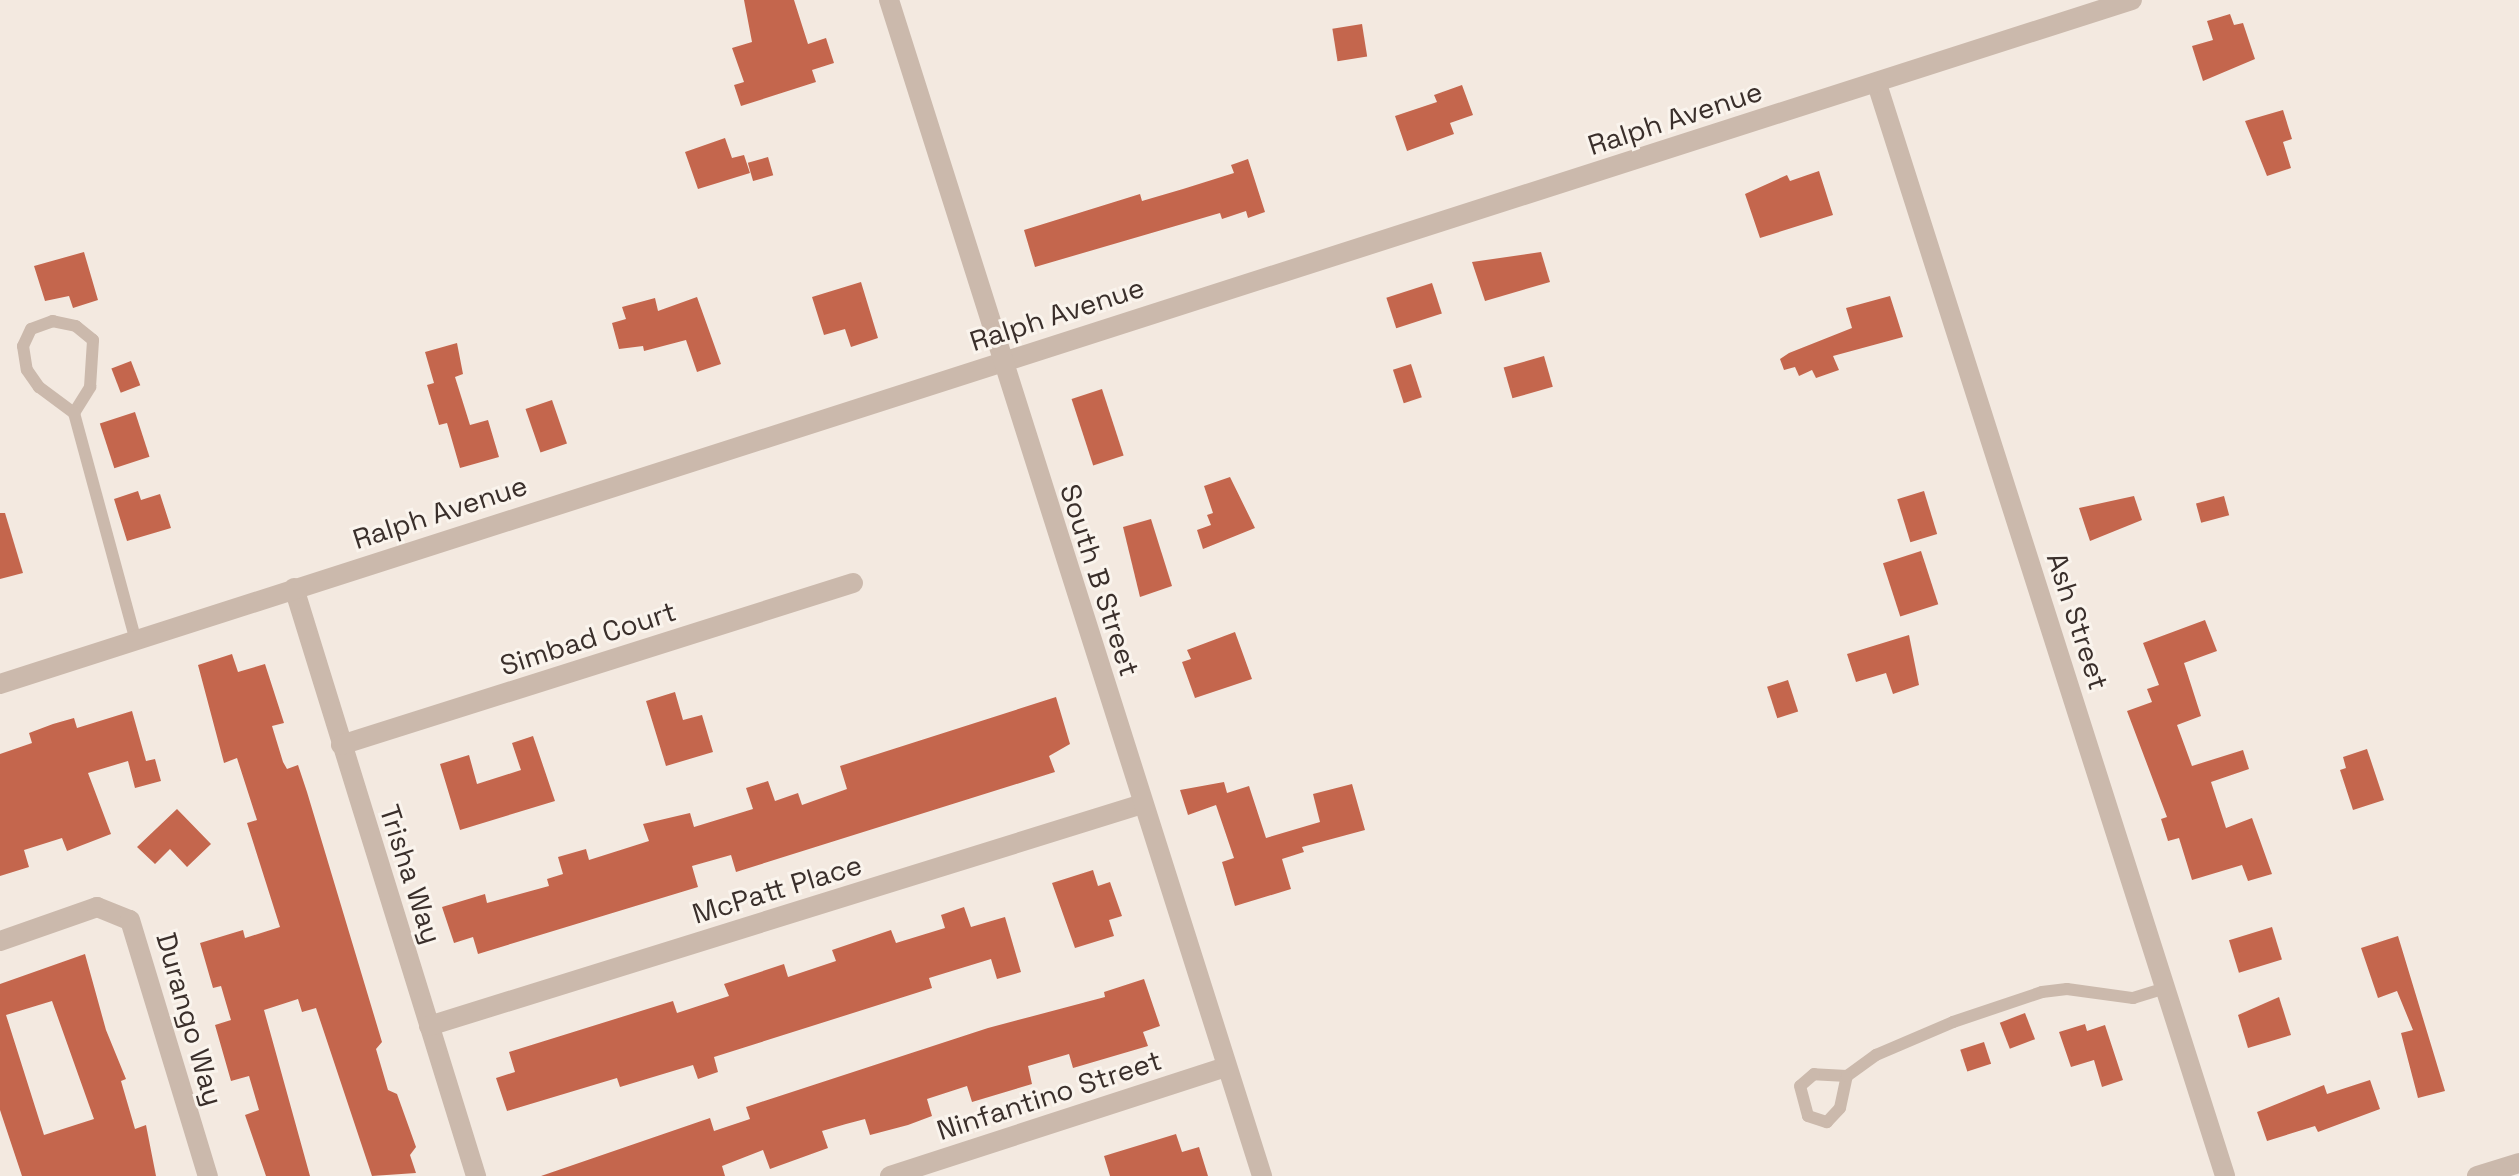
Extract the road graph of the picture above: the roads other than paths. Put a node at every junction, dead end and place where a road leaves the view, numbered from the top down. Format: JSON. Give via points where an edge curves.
{"nodes":[{"id":1,"x":889,"y":0,"type":"edge"},
{"id":2,"x":2132,"y":0,"type":"edge"},
{"id":3,"x":1877,"y":84,"type":"junction"},
{"id":4,"x":1002,"y":362,"type":"junction"},
{"id":5,"x":74,"y":413,"type":"junction"},
{"id":6,"x":853,"y":583,"type":"dead end"},
{"id":7,"x":294,"y":588,"type":"junction"},
{"id":8,"x":136,"y":641,"type":"junction"},
{"id":9,"x":0,"y":684,"type":"edge"},
{"id":10,"x":341,"y":745,"type":"junction"},
{"id":11,"x":1142,"y":804,"type":"junction"},
{"id":12,"x":0,"y":941,"type":"edge"},
{"id":13,"x":2165,"y":988,"type":"junction"},
{"id":14,"x":429,"y":1026,"type":"junction"},
{"id":15,"x":1226,"y":1067,"type":"junction"},
{"id":16,"x":1847,"y":1076,"type":"junction"},
{"id":17,"x":2519,"y":1163,"type":"edge"},
{"id":18,"x":208,"y":1176,"type":"edge"},
{"id":19,"x":476,"y":1176,"type":"edge"},
{"id":20,"x":890,"y":1176,"type":"edge"},
{"id":21,"x":1262,"y":1176,"type":"edge"},
{"id":22,"x":2225,"y":1176,"type":"edge"},
{"id":23,"x":2477,"y":1176,"type":"edge"}],
"edges":[{"from":1,"to":4,"type":"street","name":"South B Street"},
{"from":2,"to":3,"type":"street","name":"Ralph Avenue"},
{"from":3,"to":4,"type":"street","name":"Ralph Avenue"},
{"from":3,"to":13,"type":"street","name":"Ash Street"},
{"from":4,"to":7,"type":"street","name":"Ralph Avenue"},
{"from":4,"to":11,"type":"street","name":"South B Street"},
{"from":5,"to":5,"type":"lane","via":[[39,387],[27,370],[23,346],[31,329],[53,321],[76,326],[93,340],[90,387]]},
{"from":5,"to":8,"type":"lane"},
{"from":6,"to":10,"type":"street","name":"Simbad Court"},
{"from":7,"to":8,"type":"street","name":"Ralph Avenue"},
{"from":7,"to":10,"type":"street","name":"Trisha Way"},
{"from":8,"to":9,"type":"street","name":"Ralph Avenue"},
{"from":10,"to":14,"type":"street","name":"Trisha Way"},
{"from":11,"to":14,"type":"street","name":"McPatt Place"},
{"from":11,"to":15,"type":"street","name":"South B Street"},
{"from":12,"to":18,"type":"street","name":"Durango Way","via":[[97,907],[130,920]]},
{"from":13,"to":16,"type":"lane","via":[[2133,998],[2067,989],[2042,992],[1876,1055]]},
{"from":13,"to":22,"type":"street","name":"Ash Street"},
{"from":14,"to":19,"type":"street","name":"Trisha Way"},
{"from":15,"to":20,"type":"street","name":"Ninfantino Street"},
{"from":15,"to":21,"type":"street","name":"South B Street"},
{"from":16,"to":16,"type":"lane","via":[[1840,1108],[1827,1122],[1808,1116],[1800,1086],[1814,1074]]},
{"from":17,"to":23,"type":"street"}]}
